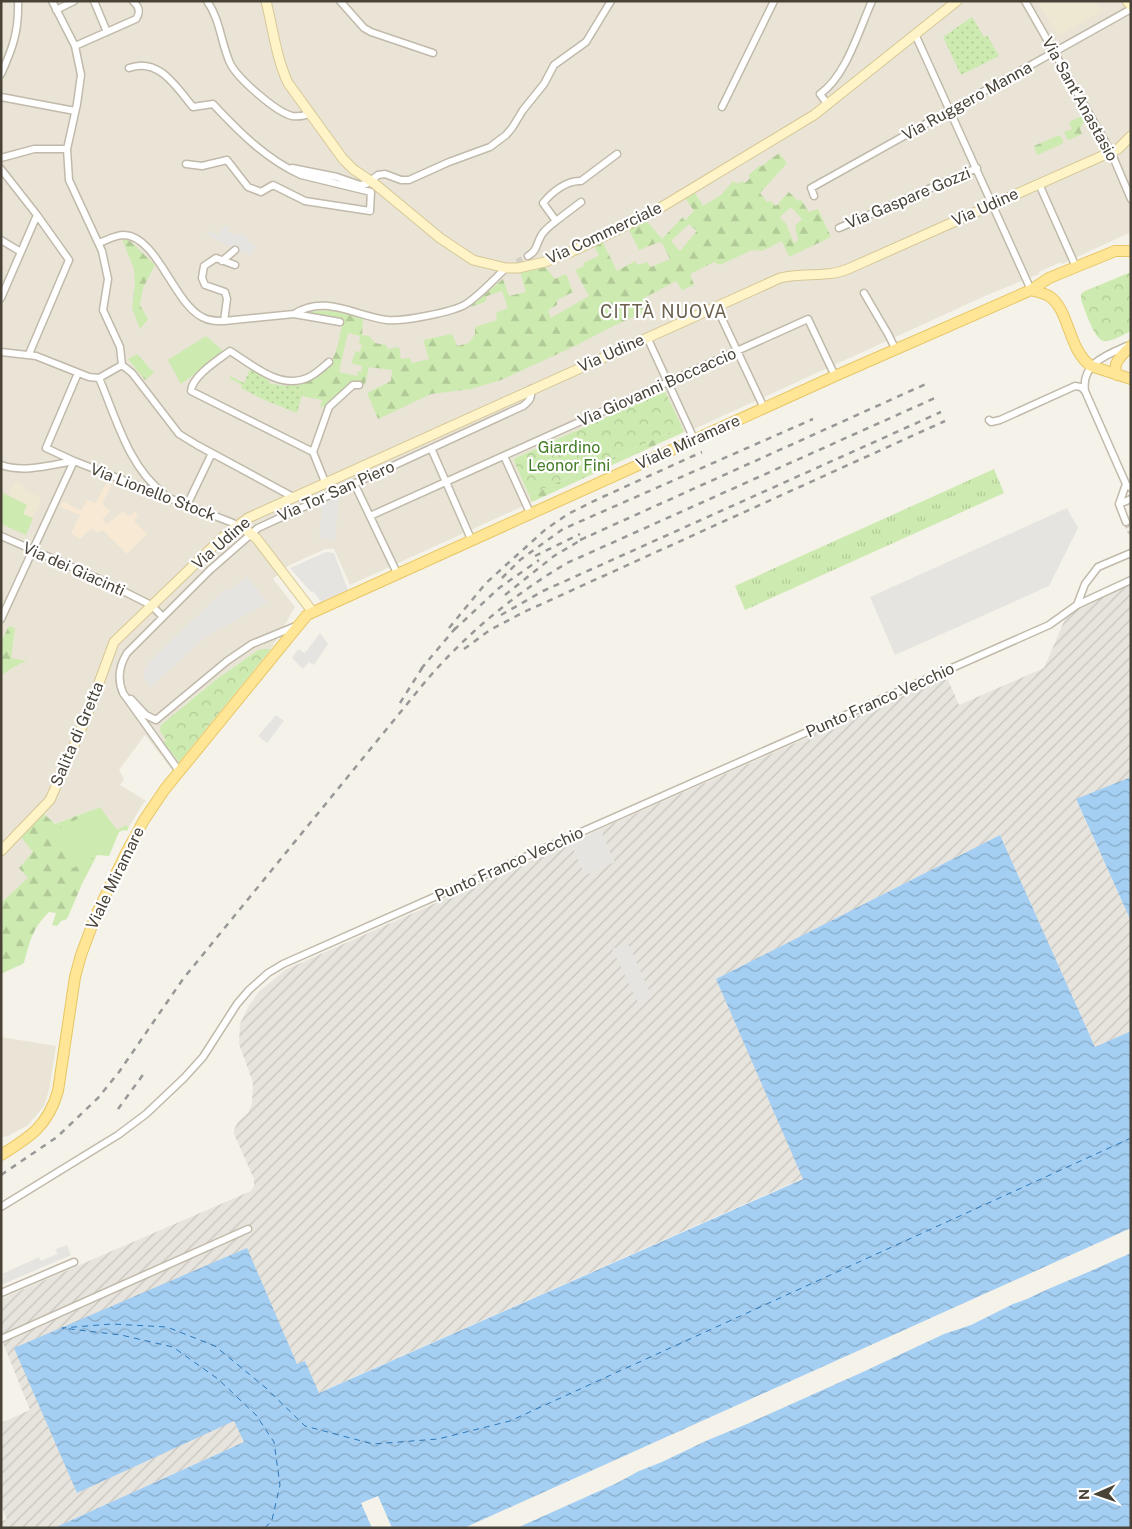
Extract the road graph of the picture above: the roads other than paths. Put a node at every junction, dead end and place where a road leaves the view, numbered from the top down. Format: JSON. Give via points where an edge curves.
{"nodes":[{"id":1,"x":18,"y":1,"type":"edge"},
{"id":2,"x":52,"y":1,"type":"edge"},
{"id":3,"x":74,"y":1,"type":"edge"},
{"id":4,"x":94,"y":1,"type":"edge"},
{"id":5,"x":133,"y":1,"type":"edge"},
{"id":6,"x":206,"y":1,"type":"edge"},
{"id":7,"x":212,"y":1,"type":"edge"},
{"id":8,"x":266,"y":1,"type":"edge"},
{"id":9,"x":340,"y":1,"type":"edge"},
{"id":10,"x":611,"y":1,"type":"edge"},
{"id":11,"x":774,"y":1,"type":"edge"},
{"id":12,"x":872,"y":1,"type":"edge"},
{"id":13,"x":957,"y":1,"type":"edge"},
{"id":14,"x":1025,"y":1,"type":"edge"},
{"id":15,"x":1127,"y":1,"type":"edge"},
{"id":16,"x":1131,"y":8,"type":"edge"},
{"id":17,"x":56,"y":10,"type":"junction"},
{"id":18,"x":214,"y":11,"type":"junction"},
{"id":19,"x":107,"y":32,"type":"junction"},
{"id":20,"x":915,"y":34,"type":"junction"},
{"id":21,"x":75,"y":46,"type":"junction"},
{"id":22,"x":1055,"y":52,"type":"junction"},
{"id":23,"x":433,"y":53,"type":"dead end"},
{"id":24,"x":129,"y":68,"type":"dead end"},
{"id":25,"x":1,"y":74,"type":"edge"},
{"id":26,"x":1,"y":97,"type":"edge"},
{"id":27,"x":828,"y":105,"type":"junction"},
{"id":28,"x":722,"y":106,"type":"dead end"},
{"id":29,"x":950,"y":110,"type":"junction"},
{"id":30,"x":75,"y":111,"type":"junction"},
{"id":31,"x":311,"y":113,"type":"junction"},
{"id":32,"x":1131,"y":136,"type":"edge"},
{"id":33,"x":67,"y":149,"type":"junction"},
{"id":34,"x":1111,"y":152,"type":"junction"},
{"id":35,"x":617,"y":154,"type":"dead end"},
{"id":36,"x":1,"y":158,"type":"edge"},
{"id":37,"x":186,"y":164,"type":"dead end"},
{"id":38,"x":288,"y":167,"type":"junction"},
{"id":39,"x":977,"y":168,"type":"junction"},
{"id":40,"x":1,"y":169,"type":"edge"},
{"id":41,"x":370,"y":181,"type":"junction"},
{"id":42,"x":1039,"y":184,"type":"junction"},
{"id":43,"x":375,"y":190,"type":"junction"},
{"id":44,"x":814,"y":196,"type":"dead end"},
{"id":45,"x":1130,"y":196,"type":"edge"},
{"id":46,"x":581,"y":202,"type":"dead end"},
{"id":47,"x":993,"y":204,"type":"junction"},
{"id":48,"x":37,"y":215,"type":"junction"},
{"id":49,"x":556,"y":221,"type":"junction"},
{"id":50,"x":839,"y":228,"type":"dead end"},
{"id":51,"x":1,"y":240,"type":"edge"},
{"id":52,"x":99,"y":243,"type":"junction"},
{"id":53,"x":235,"y":250,"type":"dead end"},
{"id":54,"x":1131,"y":250,"type":"edge"},
{"id":55,"x":21,"y":252,"type":"junction"},
{"id":56,"x":528,"y":256,"type":"tunnel mouth"},
{"id":57,"x":222,"y":261,"type":"junction"},
{"id":58,"x":235,"y":265,"type":"dead end"},
{"id":59,"x":1076,"y":267,"type":"junction"},
{"id":60,"x":506,"y":268,"type":"junction"},
{"id":61,"x":1030,"y":290,"type":"junction"},
{"id":62,"x":864,"y":293,"type":"dead end"},
{"id":63,"x":1,"y":298,"type":"edge"},
{"id":64,"x":716,"y":306,"type":"junction"},
{"id":65,"x":294,"y":314,"type":"junction"},
{"id":66,"x":224,"y":321,"type":"junction"},
{"id":67,"x":340,"y":322,"type":"dead end"},
{"id":68,"x":646,"y":338,"type":"junction"},
{"id":69,"x":1131,"y":345,"type":"edge"},
{"id":70,"x":896,"y":350,"type":"junction"},
{"id":71,"x":737,"y":351,"type":"junction"},
{"id":72,"x":1,"y":352,"type":"edge"},
{"id":73,"x":29,"y":354,"type":"junction"},
{"id":74,"x":329,"y":362,"type":"dead end"},
{"id":75,"x":122,"y":365,"type":"junction"},
{"id":76,"x":1091,"y":366,"type":"junction"},
{"id":77,"x":78,"y":373,"type":"junction"},
{"id":78,"x":1117,"y":375,"type":"junction"},
{"id":79,"x":835,"y":376,"type":"junction"},
{"id":80,"x":99,"y":378,"type":"junction"},
{"id":81,"x":1131,"y":380,"type":"edge"},
{"id":82,"x":668,"y":382,"type":"junction"},
{"id":83,"x":359,"y":385,"type":"dead end"},
{"id":84,"x":531,"y":389,"type":"junction"},
{"id":85,"x":1085,"y":391,"type":"junction"},
{"id":86,"x":764,"y":408,"type":"junction"},
{"id":87,"x":989,"y":420,"type":"dead end"},
{"id":88,"x":694,"y":439,"type":"junction"},
{"id":89,"x":431,"y":448,"type":"junction"},
{"id":90,"x":313,"y":452,"type":"junction"},
{"id":91,"x":212,"y":453,"type":"junction"},
{"id":92,"x":504,"y":456,"type":"junction"},
{"id":93,"x":74,"y":460,"type":"junction"},
{"id":94,"x":5,"y":466,"type":"edge"},
{"id":95,"x":325,"y":482,"type":"junction"},
{"id":96,"x":446,"y":482,"type":"junction"},
{"id":97,"x":354,"y":483,"type":"junction"},
{"id":98,"x":1128,"y":486,"type":"edge"},
{"id":99,"x":293,"y":497,"type":"junction"},
{"id":100,"x":170,"y":498,"type":"junction"},
{"id":101,"x":1131,"y":499,"type":"edge"},
{"id":102,"x":1119,"y":504,"type":"junction"},
{"id":103,"x":187,"y":505,"type":"junction"},
{"id":104,"x":530,"y":513,"type":"junction"},
{"id":105,"x":370,"y":516,"type":"junction"},
{"id":106,"x":1126,"y":522,"type":"dead end"},
{"id":107,"x":233,"y":523,"type":"dead end"},
{"id":108,"x":248,"y":531,"type":"junction"},
{"id":109,"x":1,"y":536,"type":"edge"},
{"id":110,"x":471,"y":539,"type":"junction"},
{"id":111,"x":33,"y":550,"type":"junction"},
{"id":112,"x":1131,"y":553,"type":"edge"},
{"id":113,"x":397,"y":573,"type":"junction"},
{"id":114,"x":1131,"y":580,"type":"edge"},
{"id":115,"x":1077,"y":605,"type":"junction"},
{"id":116,"x":146,"y":607,"type":"junction"},
{"id":117,"x":156,"y":610,"type":"dead end"},
{"id":118,"x":312,"y":611,"type":"junction"},
{"id":119,"x":163,"y":617,"type":"junction"},
{"id":120,"x":1,"y":619,"type":"edge"},
{"id":121,"x":296,"y":626,"type":"junction"},
{"id":122,"x":126,"y":697,"type":"junction"},
{"id":123,"x":179,"y":771,"type":"junction"},
{"id":124,"x":1,"y":852,"type":"edge"},
{"id":125,"x":1,"y":1155,"type":"edge"},
{"id":126,"x":1,"y":1207,"type":"edge"},
{"id":127,"x":248,"y":1229,"type":"dead end"},
{"id":128,"x":74,"y":1262,"type":"dead end"},
{"id":129,"x":1,"y":1293,"type":"edge"},
{"id":130,"x":1,"y":1339,"type":"edge"}],
"edges":[{"from":1,"to":25,"type":"street","via":[[14,46]]},
{"from":2,"to":17,"type":"street"},
{"from":3,"to":17,"type":"street"},
{"from":4,"to":19,"type":"street"},
{"from":5,"to":19,"type":"street","via":[[139,10],[136,19]]},
{"from":6,"to":18,"type":"street"},
{"from":7,"to":18,"type":"street"},
{"from":8,"to":31,"type":"main road","name":"Via Commerciale","via":[[283,72]]},
{"from":9,"to":23,"type":"street","via":[[371,32]]},
{"from":10,"to":41,"type":"street","via":[[586,42],[552,67],[544,84],[512,128],[490,147],[409,180],[385,174]]},
{"from":11,"to":28,"type":"street"},
{"from":12,"to":27,"type":"street","via":[[842,71],[820,94]]},
{"from":13,"to":20,"type":"main road","name":"Via Commerciale"},
{"from":14,"to":22,"type":"street","name":"Via Sant'Anastasio"},
{"from":15,"to":16,"type":"main road"},
{"from":16,"to":22,"type":"street","name":"Via Ruggero Manna"},
{"from":17,"to":21,"type":"street"},
{"from":18,"to":31,"type":"street","via":[[231,64],[240,77],[283,112],[293,116]]},
{"from":19,"to":21,"type":"street"},
{"from":20,"to":27,"type":"main road","name":"Via Commerciale"},
{"from":20,"to":29,"type":"street"},
{"from":21,"to":30,"type":"street","via":[[81,75]]},
{"from":22,"to":29,"type":"street","name":"Via Ruggero Manna"},
{"from":22,"to":34,"type":"street","name":"Via Sant'Anastasio"},
{"from":24,"to":38,"type":"street","via":[[146,66],[163,72],[193,107],[213,104],[264,154]]},
{"from":26,"to":30,"type":"street"},
{"from":27,"to":60,"type":"main road","name":"Via Commerciale","via":[[650,214],[560,257]]},
{"from":29,"to":39,"type":"street"},
{"from":29,"to":44,"type":"street","name":"Via Ruggero Manna","via":[[811,188]]},
{"from":30,"to":33,"type":"street"},
{"from":31,"to":41,"type":"main road","name":"Via Commerciale","via":[[343,160]]},
{"from":32,"to":34,"type":"main road","name":"Via Udine"},
{"from":33,"to":36,"type":"street","via":[[34,149]]},
{"from":33,"to":52,"type":"street","via":[[69,180]]},
{"from":34,"to":42,"type":"main road","name":"Via Udine"},
{"from":34,"to":45,"type":"street","name":"Via Sant'Anastasio"},
{"from":35,"to":49,"type":"street","name":"Via Commerciale","via":[[581,181],[574,180],[547,197],[543,202]]},
{"from":37,"to":43,"type":"street","via":[[202,166],[227,160],[253,190],[261,192],[273,185],[305,201],[370,211]]},
{"from":38,"to":41,"type":"street","via":[[360,185]]},
{"from":38,"to":43,"type":"street","via":[[301,175]]},
{"from":39,"to":47,"type":"street"},
{"from":39,"to":50,"type":"street","name":"Via Gaspare Gozzi"},
{"from":40,"to":48,"type":"street"},
{"from":41,"to":43,"type":"main road","name":"Via Commerciale"},
{"from":42,"to":47,"type":"main road","name":"Via Udine"},
{"from":42,"to":59,"type":"street"},
{"from":43,"to":60,"type":"main road","name":"Via Commerciale","via":[[462,254],[485,264]]},
{"from":46,"to":49,"type":"street","name":"Via Commerciale"},
{"from":47,"to":61,"type":"street"},
{"from":47,"to":64,"type":"main road","name":"Via Udine","via":[[843,271],[788,276]]},
{"from":48,"to":55,"type":"street"},
{"from":48,"to":73,"type":"street","via":[[69,260]]},
{"from":49,"to":56,"type":"street","name":"Via Commerciale","via":[[545,231],[534,253]]},
{"from":51,"to":55,"type":"street"},
{"from":52,"to":66,"type":"street","via":[[118,235],[132,236],[152,253],[193,311],[213,321]]},
{"from":52,"to":75,"type":"street","via":[[108,279],[103,310],[120,347]]},
{"from":53,"to":57,"type":"street"},
{"from":54,"to":59,"type":"main road","name":"Viale Miramare","via":[[1116,251]]},
{"from":55,"to":63,"type":"street"},
{"from":57,"to":58,"type":"street"},
{"from":57,"to":66,"type":"street","via":[[216,258],[204,266],[202,278],[205,285],[224,292],[227,299]]},
{"from":59,"to":61,"type":"main road","name":"Viale Miramare"},
{"from":60,"to":65,"type":"street","via":[[466,305],[414,318],[385,320],[324,305],[303,308]]},
{"from":61,"to":70,"type":"main road","name":"Viale Miramare"},
{"from":61,"to":76,"type":"main road","via":[[1045,294],[1056,302],[1079,354]]},
{"from":62,"to":70,"type":"street"},
{"from":64,"to":68,"type":"main road","name":"Via Udine"},
{"from":64,"to":71,"type":"street"},
{"from":65,"to":66,"type":"street"},
{"from":65,"to":67,"type":"street"},
{"from":68,"to":82,"type":"street"},
{"from":68,"to":84,"type":"main road","name":"Via Udine"},
{"from":69,"to":76,"type":"street","via":[[1102,357]]},
{"from":69,"to":78,"type":"main road","via":[[1117,361]]},
{"from":70,"to":79,"type":"main road","name":"Viale Miramare"},
{"from":71,"to":79,"type":"street","name":"Via Giovanni Boccaccio","via":[[808,319]]},
{"from":71,"to":82,"type":"street","name":"Via Giovanni Boccaccio"},
{"from":71,"to":86,"type":"street"},
{"from":72,"to":73,"type":"street"},
{"from":73,"to":77,"type":"street"},
{"from":74,"to":90,"type":"street","via":[[303,380],[280,380],[230,351],[200,374],[191,386],[191,391]]},
{"from":75,"to":80,"type":"street"},
{"from":75,"to":91,"type":"street","via":[[132,373],[179,434]]},
{"from":76,"to":78,"type":"main road"},
{"from":76,"to":85,"type":"street","via":[[1085,378]]},
{"from":77,"to":80,"type":"street"},
{"from":77,"to":93,"type":"street","name":"Via Lionello Stock","via":[[46,448]]},
{"from":78,"to":81,"type":"main road"},
{"from":79,"to":86,"type":"main road","name":"Viale Miramare"},
{"from":80,"to":100,"type":"street","via":[[135,461],[148,481]]},
{"from":82,"to":88,"type":"street"},
{"from":82,"to":92,"type":"street","name":"Via Giovanni Boccaccio"},
{"from":83,"to":90,"type":"street","via":[[352,385],[329,407]]},
{"from":84,"to":89,"type":"street","name":"Via Tor San Piero","via":[[532,396],[523,406]]},
{"from":84,"to":95,"type":"main road","name":"Via Udine"},
{"from":85,"to":87,"type":"street","via":[[1075,386],[1000,420]]},
{"from":85,"to":98,"type":"street"},
{"from":86,"to":88,"type":"main road","name":"Viale Miramare"},
{"from":88,"to":104,"type":"main road","name":"Viale Miramare"},
{"from":89,"to":96,"type":"street"},
{"from":89,"to":97,"type":"street","name":"Via Tor San Piero"},
{"from":90,"to":95,"type":"street"},
{"from":91,"to":99,"type":"street"},
{"from":91,"to":103,"type":"street"},
{"from":92,"to":96,"type":"street","name":"Via Giovanni Boccaccio"},
{"from":92,"to":104,"type":"street"},
{"from":93,"to":94,"type":"street","via":[[30,468]]},
{"from":93,"to":100,"type":"street","name":"Via Lionello Stock"},
{"from":93,"to":111,"type":"street"},
{"from":95,"to":99,"type":"main road","name":"Via Udine"},
{"from":96,"to":105,"type":"street","name":"Via Giovanni Boccaccio"},
{"from":96,"to":110,"type":"street"},
{"from":97,"to":105,"type":"street"},
{"from":97,"to":108,"type":"street","name":"Via Tor San Piero"},
{"from":98,"to":102,"type":"street"},
{"from":99,"to":116,"type":"main road","name":"Via Udine","via":[[260,511],[240,524]]},
{"from":100,"to":103,"type":"street","name":"Via Lionello Stock"},
{"from":101,"to":102,"type":"street"},
{"from":102,"to":106,"type":"street"},
{"from":103,"to":107,"type":"street","name":"Via Lionello Stock"},
{"from":104,"to":110,"type":"main road","name":"Viale Miramare"},
{"from":105,"to":113,"type":"street"},
{"from":108,"to":118,"type":"main road"},
{"from":108,"to":119,"type":"street","name":"Via Tor San Piero"},
{"from":109,"to":111,"type":"street","name":"Via dei Giacinti"},
{"from":110,"to":113,"type":"main road","name":"Viale Miramare"},
{"from":111,"to":116,"type":"street","name":"Via dei Giacinti","via":[[97,578]]},
{"from":111,"to":120,"type":"street"},
{"from":112,"to":115,"type":"street","via":[[1098,567],[1085,584]]},
{"from":113,"to":118,"type":"main road","name":"Viale Miramare"},
{"from":114,"to":115,"type":"street","name":"Punto Franco Vecchio"},
{"from":115,"to":126,"type":"street","name":"Punto Franco Vecchio","via":[[1049,625],[283,964],[248,990],[204,1058],[146,1114],[118,1135]]},
{"from":116,"to":124,"type":"main road","name":"Salita di Gretta","via":[[110,650],[86,718],[50,800]]},
{"from":117,"to":119,"type":"street"},
{"from":118,"to":121,"type":"main road","name":"Viale Miramare"},
{"from":119,"to":122,"type":"street","name":"Via Tor San Piero","via":[[123,659],[120,682]]},
{"from":121,"to":122,"type":"street","name":"Viale Miramare","via":[[252,644],[220,666],[156,720]]},
{"from":121,"to":123,"type":"main road","name":"Viale Miramare"},
{"from":122,"to":123,"type":"street","name":"Via Tor San Piero"},
{"from":123,"to":125,"type":"main road","name":"Viale Miramare","via":[[136,834],[87,937],[77,969],[53,1108],[35,1132]]},
{"from":127,"to":130,"type":"street"},
{"from":128,"to":129,"type":"street"}]}
